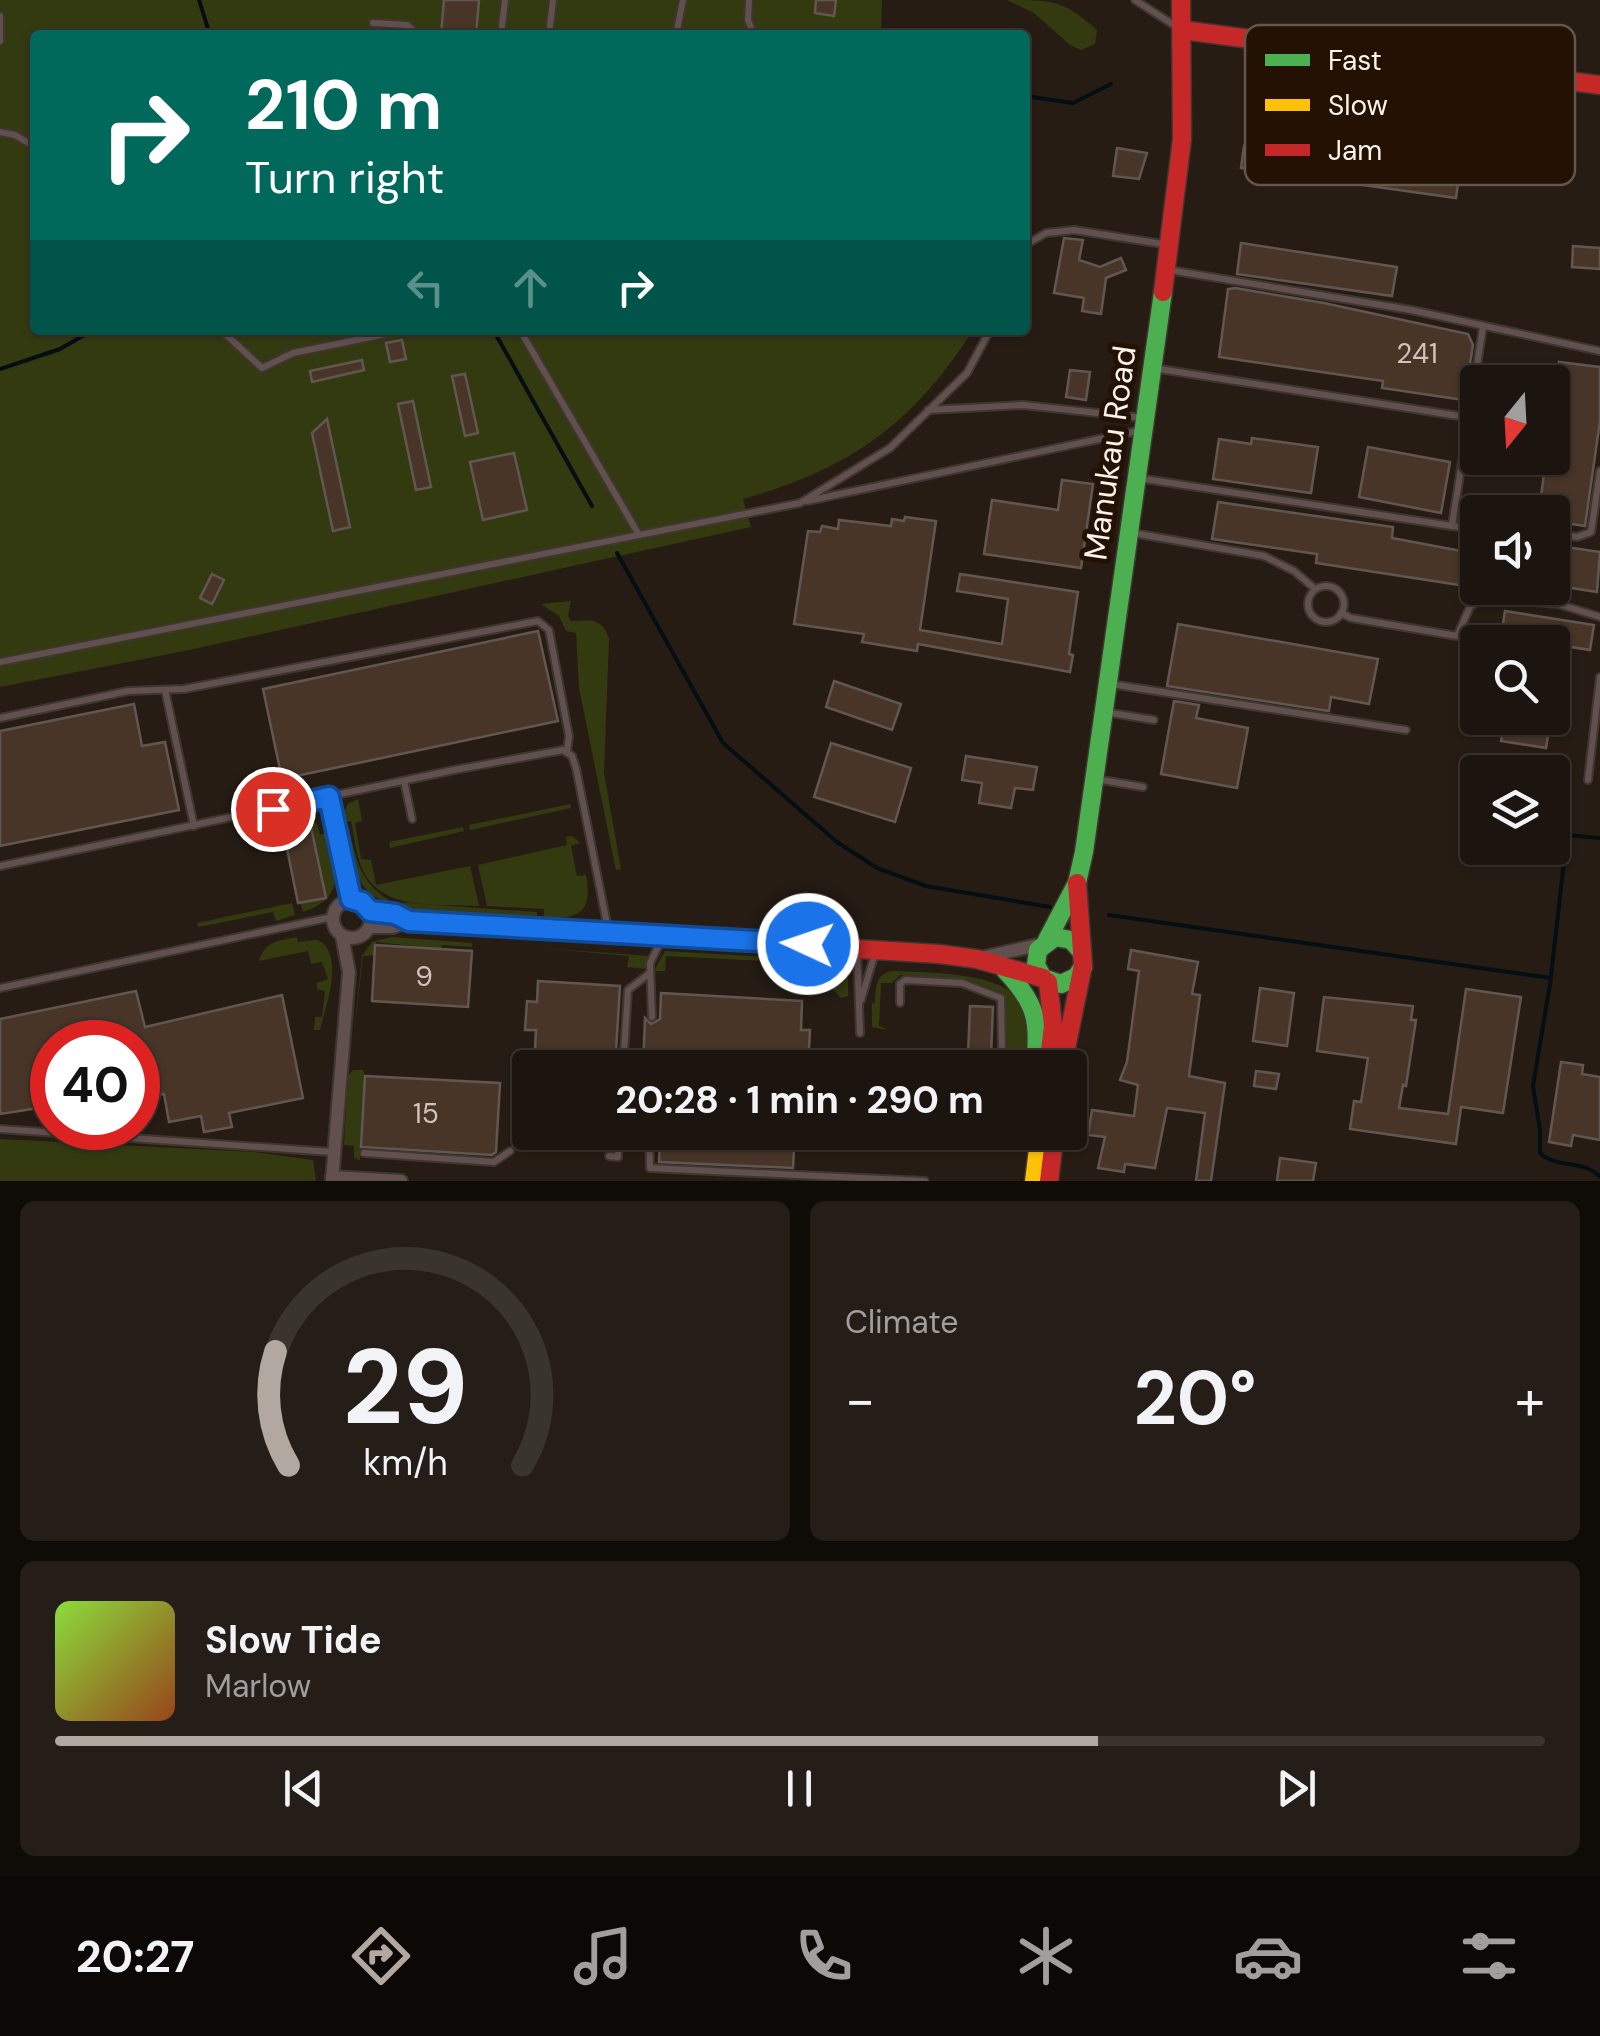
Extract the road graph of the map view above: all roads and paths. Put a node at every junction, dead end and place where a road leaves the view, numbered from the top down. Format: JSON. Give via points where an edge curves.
{"nodes":[{"id":1,"x":505,"y":0,"type":"edge"},
{"id":2,"x":552,"y":0,"type":"edge"},
{"id":3,"x":683,"y":0,"type":"edge"},
{"id":4,"x":749,"y":0,"type":"edge"},
{"id":5,"x":1135,"y":0,"type":"edge"},
{"id":6,"x":1181,"y":0,"type":"edge"},
{"id":7,"x":0,"y":16,"type":"edge"},
{"id":8,"x":373,"y":22,"type":"dead end"},
{"id":9,"x":413,"y":30,"type":"edge"},
{"id":10,"x":502,"y":30,"type":"edge"},
{"id":11,"x":550,"y":30,"type":"edge"},
{"id":12,"x":677,"y":30,"type":"edge"},
{"id":13,"x":752,"y":30,"type":"edge"},
{"id":14,"x":1182,"y":30,"type":"junction"},
{"id":15,"x":1245,"y":38,"type":"edge"},
{"id":16,"x":0,"y":41,"type":"edge"},
{"id":17,"x":1575,"y":82,"type":"edge"},
{"id":18,"x":1600,"y":85,"type":"edge"},
{"id":19,"x":0,"y":132,"type":"edge"},
{"id":20,"x":30,"y":144,"type":"edge"},
{"id":21,"x":1030,"y":242,"type":"edge"},
{"id":22,"x":1169,"y":245,"type":"junction"},
{"id":23,"x":1166,"y":270,"type":"junction"},
{"id":24,"x":1483,"y":327,"type":"junction"},
{"id":25,"x":226,"y":335,"type":"edge"},
{"id":26,"x":377,"y":335,"type":"edge"},
{"id":27,"x":523,"y":335,"type":"edge"},
{"id":28,"x":987,"y":335,"type":"edge"},
{"id":29,"x":1600,"y":351,"type":"edge"},
{"id":30,"x":1479,"y":365,"type":"edge"},
{"id":31,"x":1152,"y":368,"type":"junction"},
{"id":32,"x":927,"y":410,"type":"junction"},
{"id":33,"x":1460,"y":416,"type":"edge"},
{"id":34,"x":1144,"y":424,"type":"junction"},
{"id":35,"x":1600,"y":471,"type":"edge"},
{"id":36,"x":1462,"y":475,"type":"edge"},
{"id":37,"x":1137,"y":478,"type":"junction"},
{"id":38,"x":800,"y":503,"type":"junction"},
{"id":39,"x":1452,"y":526,"type":"junction"},
{"id":40,"x":1460,"y":527,"type":"edge"},
{"id":41,"x":1129,"y":532,"type":"junction"},
{"id":42,"x":640,"y":534,"type":"junction"},
{"id":43,"x":1570,"y":536,"type":"edge"},
{"id":44,"x":1314,"y":589,"type":"junction"},
{"id":45,"x":1341,"y":613,"type":"junction"},
{"id":46,"x":1600,"y":617,"type":"edge"},
{"id":47,"x":0,"y":662,"type":"edge"},
{"id":48,"x":1600,"y":677,"type":"edge"},
{"id":49,"x":1108,"y":684,"type":"junction"},
{"id":50,"x":165,"y":690,"type":"junction"},
{"id":51,"x":1104,"y":712,"type":"junction"},
{"id":52,"x":0,"y":718,"type":"edge"},
{"id":53,"x":1154,"y":720,"type":"dead end"},
{"id":54,"x":1406,"y":730,"type":"dead end"},
{"id":55,"x":567,"y":751,"type":"junction"},
{"id":56,"x":1095,"y":779,"type":"junction"},
{"id":57,"x":1588,"y":780,"type":"dead end"},
{"id":58,"x":404,"y":781,"type":"junction"},
{"id":59,"x":1143,"y":786,"type":"dead end"},
{"id":60,"x":329,"y":797,"type":"junction"},
{"id":61,"x":412,"y":819,"type":"dead end"},
{"id":62,"x":194,"y":826,"type":"junction"},
{"id":63,"x":0,"y":866,"type":"edge"},
{"id":64,"x":1077,"y":883,"type":"junction"},
{"id":65,"x":351,"y":899,"type":"junction"},
{"id":66,"x":332,"y":917,"type":"junction"},
{"id":67,"x":366,"y":925,"type":"junction"},
{"id":68,"x":608,"y":932,"type":"junction"},
{"id":69,"x":342,"y":936,"type":"junction"},
{"id":70,"x":664,"y":936,"type":"junction"},
{"id":71,"x":1044,"y":942,"type":"junction"},
{"id":72,"x":866,"y":949,"type":"junction"},
{"id":73,"x":1082,"y":958,"type":"junction"},
{"id":74,"x":977,"y":959,"type":"junction"},
{"id":75,"x":1000,"y":966,"type":"junction"},
{"id":76,"x":348,"y":972,"type":"junction"},
{"id":77,"x":650,"y":973,"type":"junction"},
{"id":78,"x":1045,"y":980,"type":"junction"},
{"id":79,"x":0,"y":988,"type":"edge"},
{"id":80,"x":861,"y":1000,"type":"junction"},
{"id":81,"x":900,"y":1003,"type":"dead end"},
{"id":82,"x":652,"y":1017,"type":"dead end"},
{"id":83,"x":860,"y":1032,"type":"dead end"},
{"id":84,"x":625,"y":1050,"type":"edge"},
{"id":85,"x":1002,"y":1050,"type":"edge"},
{"id":86,"x":1035,"y":1050,"type":"edge"},
{"id":87,"x":1050,"y":1050,"type":"edge"},
{"id":88,"x":1065,"y":1050,"type":"edge"},
{"id":89,"x":0,"y":1129,"type":"edge"},
{"id":90,"x":618,"y":1150,"type":"edge"},
{"id":91,"x":650,"y":1150,"type":"edge"},
{"id":92,"x":1037,"y":1150,"type":"edge"},
{"id":93,"x":1053,"y":1150,"type":"edge"},
{"id":94,"x":510,"y":1151,"type":"dead end"},
{"id":95,"x":334,"y":1152,"type":"junction"},
{"id":96,"x":364,"y":1153,"type":"dead end"},
{"id":97,"x":610,"y":1156,"type":"dead end"},
{"id":98,"x":332,"y":1179,"type":"edge"},
{"id":99,"x":400,"y":1181,"type":"edge"},
{"id":100,"x":925,"y":1181,"type":"edge"},
{"id":101,"x":1034,"y":1181,"type":"edge"},
{"id":102,"x":1049,"y":1181,"type":"edge"}],
"edges":[{"from":1,"to":10,"type":"lane"},
{"from":2,"to":11,"type":"lane"},
{"from":3,"to":12,"type":"lane"},
{"from":4,"to":13,"type":"lane"},
{"from":5,"to":14,"type":"lane"},
{"from":6,"to":14,"type":"main road","name":"Manukau Road"},
{"from":7,"to":16,"type":"lane"},
{"from":8,"to":9,"type":"lane"},
{"from":14,"to":15,"type":"main road"},
{"from":14,"to":22,"type":"main road","name":"Manukau Road","via":[[1182,139]]},
{"from":17,"to":18,"type":"main road"},
{"from":19,"to":20,"type":"lane"},
{"from":21,"to":22,"type":"lane","via":[[1074,230]]},
{"from":22,"to":23,"type":"main road","name":"Manukau Road"},
{"from":23,"to":24,"type":"lane"},
{"from":23,"to":31,"type":"main road","name":"Manukau Road"},
{"from":24,"to":29,"type":"lane"},
{"from":24,"to":30,"type":"lane"},
{"from":25,"to":26,"type":"lane","via":[[262,368],[287,354]]},
{"from":27,"to":42,"type":"lane"},
{"from":28,"to":32,"type":"lane","via":[[967,373]]},
{"from":31,"to":33,"type":"lane"},
{"from":31,"to":34,"type":"main road","name":"Manukau Road"},
{"from":32,"to":34,"type":"lane","via":[[1023,406]]},
{"from":32,"to":38,"type":"lane","via":[[890,448]]},
{"from":34,"to":37,"type":"main road","name":"Manukau Road"},
{"from":34,"to":38,"type":"lane"},
{"from":35,"to":43,"type":"lane","via":[[1591,532]]},
{"from":36,"to":39,"type":"lane"},
{"from":37,"to":39,"type":"lane"},
{"from":37,"to":41,"type":"main road","name":"Manukau Road"},
{"from":38,"to":42,"type":"lane"},
{"from":39,"to":40,"type":"lane"},
{"from":41,"to":44,"type":"lane","via":[[1264,556]]},
{"from":41,"to":49,"type":"main road","name":"Manukau Road"},
{"from":42,"to":47,"type":"lane"},
{"from":44,"to":45,"type":"lane","via":[[1338,590]]},
{"from":44,"to":45,"type":"lane","via":[[1308,606],[1314,617],[1331,621]]},
{"from":45,"to":46,"type":"lane","via":[[1457,636],[1482,597],[1558,604]]},
{"from":48,"to":57,"type":"lane"},
{"from":49,"to":51,"type":"main road","name":"Manukau Road"},
{"from":49,"to":54,"type":"lane"},
{"from":50,"to":52,"type":"lane","via":[[128,691]]},
{"from":50,"to":55,"type":"lane","via":[[538,621],[549,630],[570,736]]},
{"from":50,"to":62,"type":"lane"},
{"from":51,"to":53,"type":"lane"},
{"from":51,"to":56,"type":"main road","name":"Manukau Road"},
{"from":55,"to":58,"type":"lane"},
{"from":55,"to":68,"type":"lane","via":[[580,783]]},
{"from":56,"to":59,"type":"lane"},
{"from":56,"to":64,"type":"main road","name":"Manukau Road"},
{"from":58,"to":60,"type":"lane"},
{"from":58,"to":61,"type":"lane"},
{"from":60,"to":62,"type":"lane"},
{"from":60,"to":65,"type":"lane"},
{"from":62,"to":63,"type":"lane"},
{"from":64,"to":71,"type":"main road","name":"Manukau Road"},
{"from":64,"to":73,"type":"main road","name":"Manukau Road"},
{"from":65,"to":66,"type":"street"},
{"from":65,"to":67,"type":"street","via":[[362,902]]},
{"from":66,"to":69,"type":"street"},
{"from":66,"to":79,"type":"lane"},
{"from":67,"to":68,"type":"main road","via":[[395,914],[409,921]]},
{"from":67,"to":69,"type":"street"},
{"from":67,"to":76,"type":"street"},
{"from":68,"to":70,"type":"main road"},
{"from":69,"to":76,"type":"street"},
{"from":70,"to":72,"type":"main road"},
{"from":70,"to":77,"type":"lane"},
{"from":71,"to":73,"type":"main road","via":[[1071,940]]},
{"from":71,"to":74,"type":"street"},
{"from":71,"to":78,"type":"main road","via":[[1036,958]]},
{"from":72,"to":74,"type":"main road"},
{"from":72,"to":80,"type":"lane"},
{"from":72,"to":80,"type":"lane","via":[[857,983]]},
{"from":73,"to":78,"type":"main road","via":[[1072,981]]},
{"from":73,"to":88,"type":"main road","name":"Manukau Road"},
{"from":74,"to":75,"type":"main road"},
{"from":75,"to":78,"type":"main road"},
{"from":75,"to":86,"type":"main road","via":[[1036,1011]]},
{"from":76,"to":95,"type":"street"},
{"from":77,"to":82,"type":"lane"},
{"from":77,"to":84,"type":"lane","via":[[628,990]]},
{"from":78,"to":87,"type":"main road"},
{"from":80,"to":83,"type":"lane"},
{"from":81,"to":85,"type":"lane","via":[[905,980],[962,983],[1001,998]]},
{"from":89,"to":95,"type":"lane"},
{"from":90,"to":97,"type":"lane"},
{"from":91,"to":100,"type":"lane","via":[[650,1168]]},
{"from":92,"to":101,"type":"main road"},
{"from":93,"to":102,"type":"main road"},
{"from":94,"to":96,"type":"lane","via":[[494,1162]]},
{"from":95,"to":98,"type":"street"},
{"from":98,"to":99,"type":"street"}]}
